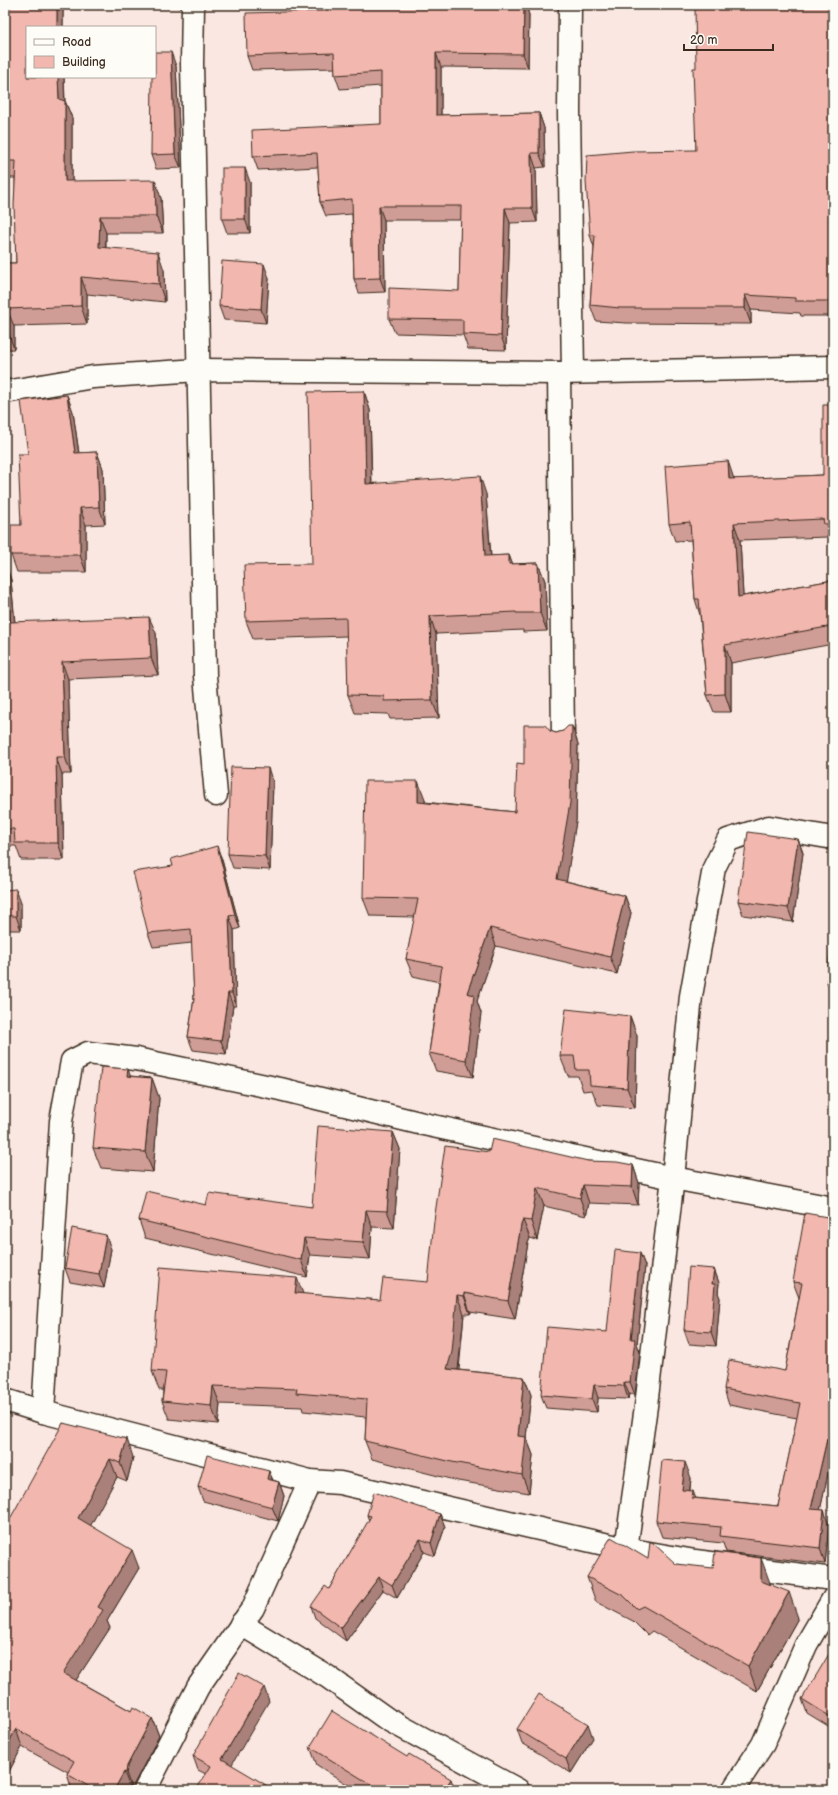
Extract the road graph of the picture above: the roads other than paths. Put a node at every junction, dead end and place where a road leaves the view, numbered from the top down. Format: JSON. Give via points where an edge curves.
{"nodes":[{"id":1,"x":194,"y":5,"type":"edge"},
{"id":2,"x":570,"y":5,"type":"edge"},
{"id":3,"x":833,"y":368,"type":"edge"},
{"id":4,"x":198,"y":370,"type":"junction"},
{"id":5,"x":566,"y":373,"type":"junction"},
{"id":6,"x":5,"y":392,"type":"edge"},
{"id":7,"x":563,"y":738,"type":"edge"},
{"id":8,"x":216,"y":795,"type":"dead end"},
{"id":9,"x":833,"y":838,"type":"edge"},
{"id":10,"x":673,"y":1178,"type":"junction"},
{"id":11,"x":833,"y":1208,"type":"edge"},
{"id":12,"x":5,"y":1400,"type":"edge"},
{"id":13,"x":43,"y":1412,"type":"junction"},
{"id":14,"x":310,"y":1481,"type":"junction"},
{"id":15,"x":626,"y":1549,"type":"junction"},
{"id":16,"x":833,"y":1579,"type":"edge"},
{"id":17,"x":833,"y":1599,"type":"edge"},
{"id":18,"x":241,"y":1624,"type":"junction"},
{"id":19,"x":145,"y":1790,"type":"edge"},
{"id":20,"x":518,"y":1790,"type":"edge"},
{"id":21,"x":733,"y":1790,"type":"edge"}],
"edges":[{"from":1,"to":4,"type":"street","via":[[192,64]]},
{"from":2,"to":5,"type":"street"},
{"from":3,"to":5,"type":"street"},
{"from":4,"to":5,"type":"street"},
{"from":4,"to":6,"type":"street","via":[[93,377]]},
{"from":4,"to":8,"type":"street","via":[[205,676]]},
{"from":5,"to":7,"type":"street"},
{"from":9,"to":10,"type":"street","via":[[769,827],[728,840],[714,868],[691,996]]},
{"from":10,"to":11,"type":"street"},
{"from":10,"to":13,"type":"street","via":[[419,1124],[280,1089],[136,1059],[88,1053],[72,1061],[61,1121]]},
{"from":10,"to":15,"type":"street"},
{"from":12,"to":13,"type":"street"},
{"from":13,"to":14,"type":"street"},
{"from":14,"to":15,"type":"street","via":[[340,1483]]},
{"from":14,"to":18,"type":"street","via":[[253,1608]]},
{"from":15,"to":16,"type":"street"},
{"from":17,"to":21,"type":"street","via":[[806,1645],[763,1744]]},
{"from":18,"to":19,"type":"street","via":[[198,1688]]},
{"from":18,"to":20,"type":"street","via":[[328,1677],[387,1719]]}]}
